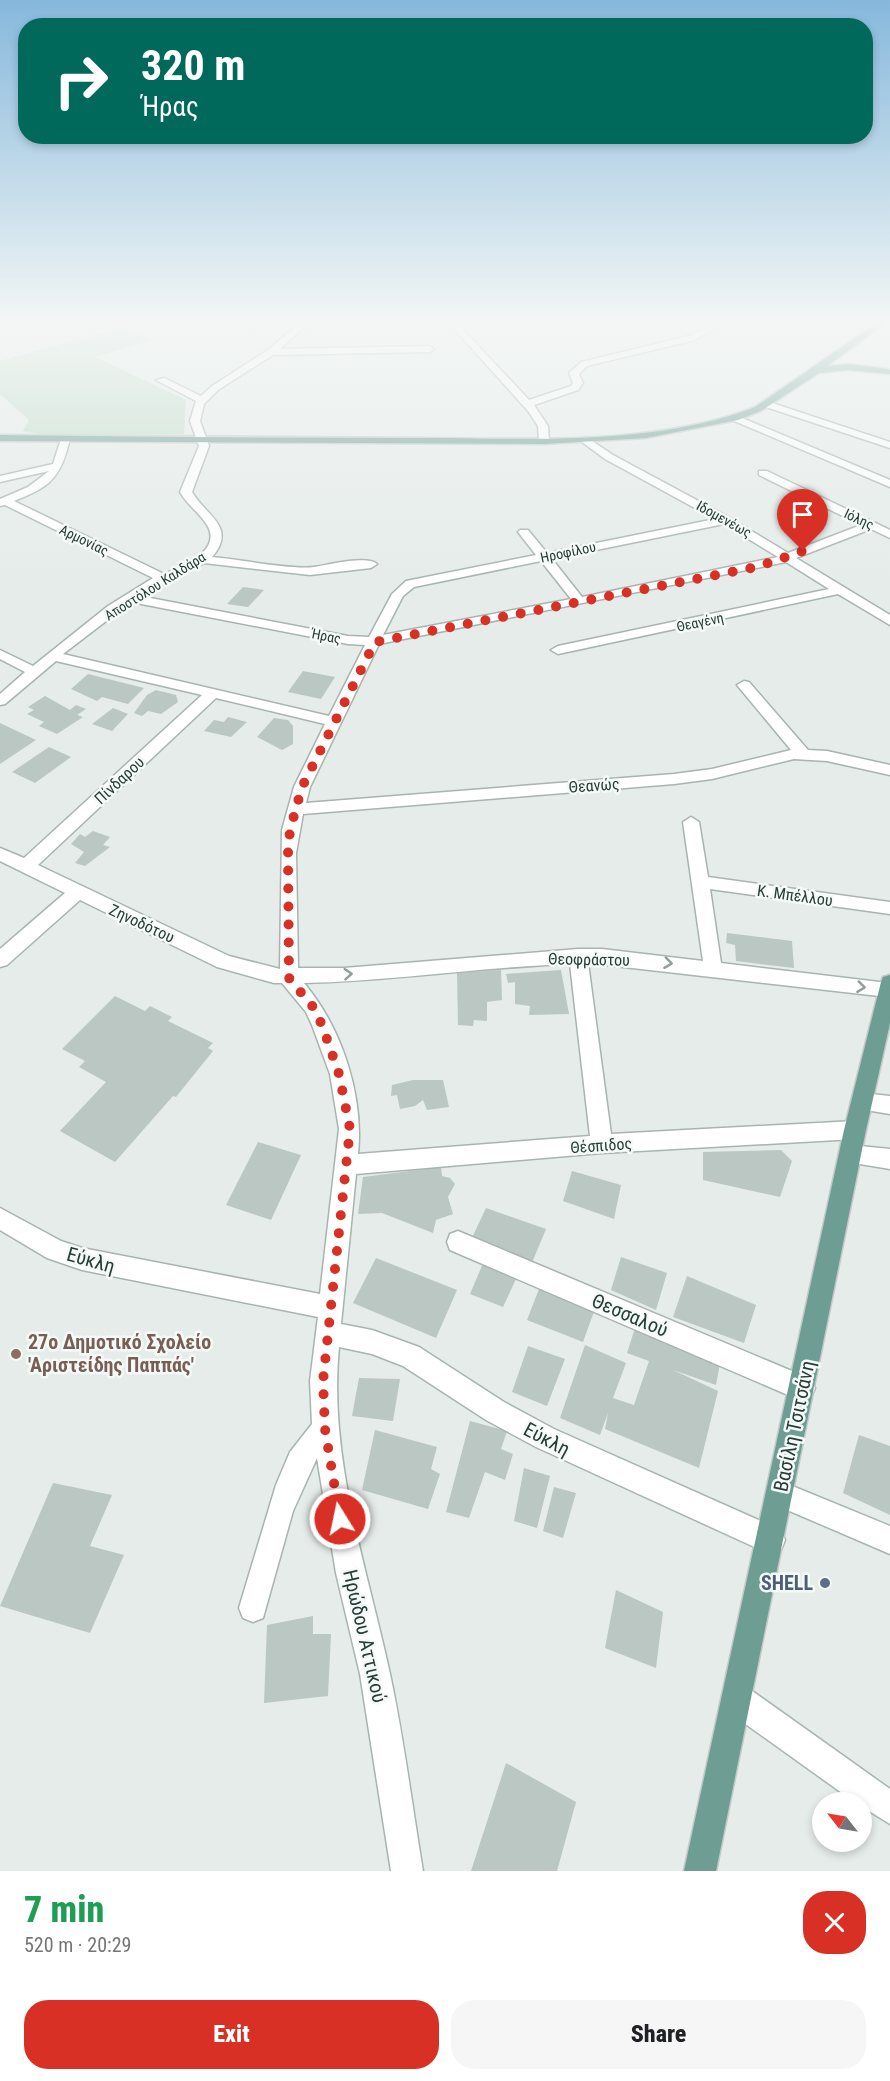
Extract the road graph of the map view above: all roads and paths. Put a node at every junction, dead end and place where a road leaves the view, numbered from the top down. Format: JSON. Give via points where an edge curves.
{"nodes":[{"id":1,"x":196,"y":409,"type":"edge"},
{"id":2,"x":531,"y":409,"type":"edge"},
{"id":3,"x":731,"y":409,"type":"edge"},
{"id":4,"x":754,"y":409,"type":"edge"},
{"id":5,"x":782,"y":409,"type":"edge"},
{"id":6,"x":735,"y":418,"type":"junction"},
{"id":7,"x":704,"y":423,"type":"junction"},
{"id":8,"x":0,"y":438,"type":"edge"},
{"id":9,"x":66,"y":439,"type":"junction"},
{"id":10,"x":586,"y":440,"type":"junction"},
{"id":11,"x":203,"y":441,"type":"junction"},
{"id":12,"x":544,"y":441,"type":"junction"},
{"id":13,"x":890,"y":445,"type":"edge"},
{"id":14,"x":57,"y":466,"type":"junction"},
{"id":15,"x":763,"y":473,"type":"dead end"},
{"id":16,"x":0,"y":479,"type":"edge"},
{"id":17,"x":890,"y":484,"type":"edge"},
{"id":18,"x":3,"y":502,"type":"edge"},
{"id":19,"x":726,"y":520,"type":"junction"},
{"id":20,"x":871,"y":525,"type":"junction"},
{"id":21,"x":524,"y":532,"type":"dead end"},
{"id":22,"x":890,"y":534,"type":"edge"},
{"id":23,"x":544,"y":556,"type":"junction"},
{"id":24,"x":790,"y":558,"type":"junction"},
{"id":25,"x":201,"y":559,"type":"junction"},
{"id":26,"x":371,"y":564,"type":"dead end"},
{"id":27,"x":163,"y":578,"type":"junction"},
{"id":28,"x":841,"y":590,"type":"junction"},
{"id":29,"x":130,"y":598,"type":"junction"},
{"id":30,"x":580,"y":602,"type":"junction"},
{"id":31,"x":890,"y":621,"type":"edge"},
{"id":32,"x":375,"y":642,"type":"junction"},
{"id":33,"x":558,"y":650,"type":"dead end"},
{"id":34,"x":0,"y":654,"type":"edge"},
{"id":35,"x":54,"y":656,"type":"junction"},
{"id":36,"x":35,"y":672,"type":"junction"},
{"id":37,"x":744,"y":685,"type":"dead end"},
{"id":38,"x":213,"y":693,"type":"junction"},
{"id":39,"x":0,"y":701,"type":"edge"},
{"id":40,"x":334,"y":722,"type":"junction"},
{"id":41,"x":803,"y":754,"type":"junction"},
{"id":42,"x":890,"y":770,"type":"edge"},
{"id":43,"x":295,"y":808,"type":"junction"},
{"id":44,"x":691,"y":822,"type":"dead end"},
{"id":45,"x":0,"y":854,"type":"edge"},
{"id":46,"x":25,"y":867,"type":"junction"},
{"id":47,"x":700,"y":882,"type":"junction"},
{"id":48,"x":76,"y":892,"type":"junction"},
{"id":49,"x":890,"y":908,"type":"edge"},
{"id":50,"x":578,"y":956,"type":"junction"},
{"id":51,"x":0,"y":960,"type":"edge"},
{"id":52,"x":713,"y":969,"type":"junction"},
{"id":53,"x":289,"y":978,"type":"junction"},
{"id":54,"x":888,"y":996,"type":"edge"},
{"id":55,"x":861,"y":1102,"type":"junction"},
{"id":56,"x":890,"y":1105,"type":"edge"},
{"id":57,"x":853,"y":1142,"type":"junction"},
{"id":58,"x":602,"y":1144,"type":"junction"},
{"id":59,"x":890,"y":1159,"type":"edge"},
{"id":60,"x":347,"y":1165,"type":"junction"},
{"id":61,"x":0,"y":1218,"type":"edge"},
{"id":62,"x":458,"y":1242,"type":"dead end"},
{"id":63,"x":329,"y":1320,"type":"junction"},
{"id":64,"x":802,"y":1388,"type":"junction"},
{"id":65,"x":325,"y":1429,"type":"junction"},
{"id":66,"x":780,"y":1494,"type":"junction"},
{"id":67,"x":771,"y":1540,"type":"junction"},
{"id":68,"x":890,"y":1540,"type":"edge"},
{"id":69,"x":253,"y":1608,"type":"dead end"},
{"id":70,"x":737,"y":1699,"type":"junction"},
{"id":71,"x":890,"y":1808,"type":"edge"},
{"id":72,"x":407,"y":1871,"type":"edge"},
{"id":73,"x":700,"y":1871,"type":"edge"}],
"edges":[{"from":1,"to":11,"type":"street","via":[[195,421]]},
{"from":2,"to":12,"type":"street","via":[[543,426]]},
{"from":3,"to":7,"type":"main road"},
{"from":4,"to":6,"type":"main road"},
{"from":5,"to":13,"type":"street"},
{"from":6,"to":7,"type":"main road"},
{"from":6,"to":17,"type":"street"},
{"from":7,"to":10,"type":"main road","via":[[646,435]]},
{"from":8,"to":9,"type":"main road"},
{"from":9,"to":11,"type":"main road"},
{"from":9,"to":14,"type":"street"},
{"from":10,"to":12,"type":"main road"},
{"from":10,"to":19,"type":"street","name":"Ιδομενέως","via":[[609,457]]},
{"from":11,"to":12,"type":"main road"},
{"from":11,"to":25,"type":"street","name":"Αποστόλου Καλδάρα","via":[[202,454],[186,492],[217,534],[215,545]]},
{"from":14,"to":16,"type":"street"},
{"from":14,"to":18,"type":"street","via":[[45,480]]},
{"from":15,"to":20,"type":"street","name":"Ιόλης"},
{"from":18,"to":27,"type":"street","name":"Αρμονίας"},
{"from":19,"to":23,"type":"street","name":"Ηροφίλου"},
{"from":19,"to":24,"type":"street","name":"Ιδομενέως"},
{"from":20,"to":22,"type":"street","name":"Ιόλης"},
{"from":20,"to":24,"type":"street","name":"Ήρας"},
{"from":21,"to":23,"type":"street"},
{"from":23,"to":30,"type":"street"},
{"from":23,"to":32,"type":"street","name":"Ηροφίλου","via":[[410,584],[396,597]]},
{"from":24,"to":28,"type":"street","name":"Ιδομενέως"},
{"from":24,"to":30,"type":"street","name":"Ήρας"},
{"from":25,"to":26,"type":"street","via":[[310,571]]},
{"from":25,"to":27,"type":"street","name":"Αποστόλου Καλδάρα"},
{"from":27,"to":29,"type":"street","name":"Αποστόλου Καλδάρα"},
{"from":28,"to":31,"type":"street","name":"Ιδομενέως"},
{"from":28,"to":33,"type":"street","name":"Θεαγένη"},
{"from":29,"to":32,"type":"street","name":"Ήρας"},
{"from":29,"to":35,"type":"street","name":"Αποστόλου Καλδάρα"},
{"from":30,"to":32,"type":"street","name":"Ήρας"},
{"from":32,"to":40,"type":"street"},
{"from":34,"to":36,"type":"street"},
{"from":35,"to":36,"type":"street","name":"Αποστόλου Καλδάρα"},
{"from":35,"to":38,"type":"street"},
{"from":36,"to":39,"type":"street","name":"Αποστόλου Καλδάρα"},
{"from":37,"to":41,"type":"street"},
{"from":38,"to":40,"type":"street"},
{"from":38,"to":46,"type":"street","name":"Πίνδαρου"},
{"from":40,"to":43,"type":"street"},
{"from":41,"to":42,"type":"street","name":"Θεανώς"},
{"from":41,"to":43,"type":"street","name":"Θεανώς","via":[[674,780]]},
{"from":43,"to":53,"type":"street","via":[[288,853]]},
{"from":44,"to":47,"type":"street"},
{"from":45,"to":46,"type":"street","name":"Ζηνοδότου"},
{"from":46,"to":48,"type":"street","name":"Ζηνοδότου"},
{"from":47,"to":49,"type":"street","name":"Κ. Μπέλλου"},
{"from":47,"to":52,"type":"street"},
{"from":48,"to":51,"type":"street"},
{"from":48,"to":53,"type":"street","name":"Ζηνοδότου","via":[[224,962],[258,974]]},
{"from":50,"to":52,"type":"street","name":"Θεοφράστου","one_way":true},
{"from":53,"to":50,"type":"street","name":"Θεοφράστου","one_way":true},
{"from":50,"to":58,"type":"street"},
{"from":52,"to":54,"type":"street","name":"Θεοφράστου","one_way":true},
{"from":53,"to":60,"type":"street","name":"Ηρώδου Αττικού","via":[[313,1007],[339,1074],[350,1129]]},
{"from":54,"to":55,"type":"main road","name":"Βασίλη Τσιτσάνη"},
{"from":55,"to":56,"type":"street"},
{"from":55,"to":57,"type":"main road","name":"Βασίλη Τσιτσάνη"},
{"from":57,"to":58,"type":"street","name":"Θέσπιδος"},
{"from":57,"to":59,"type":"street","name":"Θέσπιδος"},
{"from":57,"to":64,"type":"main road","name":"Βασίλη Τσιτσάνη"},
{"from":58,"to":60,"type":"street","name":"Θέσπιδος"},
{"from":60,"to":63,"type":"street","name":"Ηρώδου Αττικού"},
{"from":61,"to":63,"type":"street","name":"Εύκλη","via":[[55,1250]]},
{"from":62,"to":64,"type":"street","name":"Θεσσαλού"},
{"from":63,"to":65,"type":"street","name":"Ηρώδου Αττικού","via":[[323,1381]]},
{"from":63,"to":67,"type":"street","name":"Εύκλη","via":[[410,1356],[495,1411],[562,1447]]},
{"from":64,"to":66,"type":"main road","name":"Βασίλη Τσιτσάνη"},
{"from":65,"to":69,"type":"street","via":[[311,1444],[294,1474]]},
{"from":65,"to":72,"type":"street","name":"Ηρώδου Αττικού","via":[[350,1573],[375,1674]]},
{"from":66,"to":67,"type":"main road","name":"Βασίλη Τσιτσάνη"},
{"from":66,"to":68,"type":"street"},
{"from":67,"to":70,"type":"main road","name":"Βασίλη Τσιτσάνη"},
{"from":70,"to":71,"type":"street"},
{"from":70,"to":73,"type":"main road","name":"Βασίλη Τσιτσάνη"}]}
